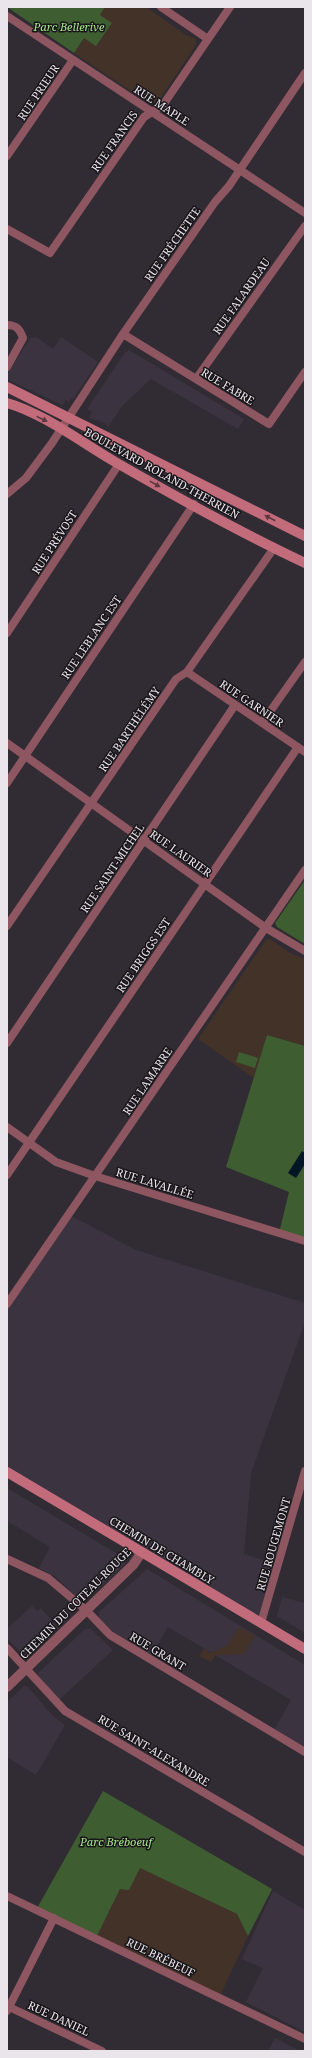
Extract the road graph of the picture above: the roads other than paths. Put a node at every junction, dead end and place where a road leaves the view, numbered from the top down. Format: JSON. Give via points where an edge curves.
{"nodes":[{"id":1,"x":161,"y":7,"type":"edge"},
{"id":2,"x":230,"y":7,"type":"edge"},
{"id":3,"x":7,"y":16,"type":"edge"},
{"id":4,"x":208,"y":39,"type":"junction"},
{"id":5,"x":73,"y":60,"type":"junction"},
{"id":6,"x":305,"y":73,"type":"edge"},
{"id":7,"x":151,"y":112,"type":"junction"},
{"id":8,"x":7,"y":156,"type":"edge"},
{"id":9,"x":240,"y":169,"type":"junction"},
{"id":10,"x":305,"y":213,"type":"edge"},
{"id":11,"x":305,"y":226,"type":"edge"},
{"id":12,"x":7,"y":229,"type":"edge"},
{"id":13,"x":7,"y":325,"type":"edge"},
{"id":14,"x":123,"y":334,"type":"junction"},
{"id":15,"x":7,"y":367,"type":"edge"},
{"id":16,"x":305,"y":372,"type":"edge"},
{"id":17,"x":196,"y":379,"type":"junction"},
{"id":18,"x":7,"y":387,"type":"edge"},
{"id":19,"x":7,"y":403,"type":"edge"},
{"id":20,"x":69,"y":416,"type":"junction"},
{"id":21,"x":61,"y":430,"type":"junction"},
{"id":22,"x":119,"y":464,"type":"junction"},
{"id":23,"x":7,"y":494,"type":"edge"},
{"id":24,"x":194,"y":504,"type":"junction"},
{"id":25,"x":305,"y":536,"type":"edge"},
{"id":26,"x":274,"y":548,"type":"junction"},
{"id":27,"x":305,"y":563,"type":"edge"},
{"id":28,"x":7,"y":633,"type":"edge"},
{"id":29,"x":305,"y":662,"type":"edge"},
{"id":30,"x":187,"y":672,"type":"junction"},
{"id":31,"x":235,"y":705,"type":"junction"},
{"id":32,"x":262,"y":723,"type":"junction"},
{"id":33,"x":7,"y":744,"type":"edge"},
{"id":34,"x":302,"y":749,"type":"edge"},
{"id":35,"x":25,"y":756,"type":"junction"},
{"id":36,"x":7,"y":782,"type":"edge"},
{"id":37,"x":92,"y":803,"type":"junction"},
{"id":38,"x":144,"y":840,"type":"junction"},
{"id":39,"x":305,"y":870,"type":"edge"},
{"id":40,"x":205,"y":884,"type":"junction"},
{"id":41,"x":7,"y":926,"type":"edge"},
{"id":42,"x":266,"y":928,"type":"junction"},
{"id":43,"x":305,"y":951,"type":"edge"},
{"id":44,"x":7,"y":1043,"type":"edge"},
{"id":45,"x":7,"y":1127,"type":"edge"},
{"id":46,"x":29,"y":1142,"type":"junction"},
{"id":47,"x":7,"y":1175,"type":"edge"},
{"id":48,"x":95,"y":1176,"type":"junction"},
{"id":49,"x":305,"y":1241,"type":"edge"},
{"id":50,"x":7,"y":1304,"type":"edge"},
{"id":51,"x":305,"y":1471,"type":"edge"},
{"id":52,"x":7,"y":1472,"type":"edge"},
{"id":53,"x":142,"y":1552,"type":"junction"},
{"id":54,"x":7,"y":1559,"type":"edge"},
{"id":55,"x":87,"y":1611,"type":"junction"},
{"id":56,"x":261,"y":1623,"type":"junction"},
{"id":57,"x":7,"y":1648,"type":"edge"},
{"id":58,"x":305,"y":1649,"type":"edge"},
{"id":59,"x":27,"y":1669,"type":"junction"},
{"id":60,"x":7,"y":1687,"type":"edge"},
{"id":61,"x":305,"y":1752,"type":"edge"},
{"id":62,"x":305,"y":1852,"type":"edge"},
{"id":63,"x":7,"y":1896,"type":"edge"},
{"id":64,"x":54,"y":1918,"type":"junction"},
{"id":65,"x":8,"y":2008,"type":"edge"},
{"id":66,"x":305,"y":2039,"type":"edge"},
{"id":67,"x":102,"y":2051,"type":"edge"}],
"edges":[{"from":1,"to":4,"type":"street"},
{"from":2,"to":4,"type":"street","name":"RUE FRANCIS"},
{"from":3,"to":5,"type":"street","name":"RUE MAPLE"},
{"from":4,"to":7,"type":"street","name":"RUE FRANCIS","via":[[162,105]]},
{"from":5,"to":7,"type":"street","name":"RUE MAPLE"},
{"from":5,"to":8,"type":"street","name":"RUE PRIEUR"},
{"from":6,"to":9,"type":"street","name":"RUE FRÉCHETTE"},
{"from":7,"to":9,"type":"street","name":"RUE MAPLE"},
{"from":7,"to":12,"type":"street","name":"RUE FRANCIS","via":[[144,117],[50,253]]},
{"from":9,"to":10,"type":"street","name":"RUE MAPLE"},
{"from":9,"to":14,"type":"street","name":"RUE FRÉCHETTE"},
{"from":11,"to":17,"type":"street","name":"RUE FALARDEAU"},
{"from":13,"to":15,"type":"street","via":[[20,330],[23,338]]},
{"from":14,"to":17,"type":"street","name":"RUE FABRE"},
{"from":14,"to":20,"type":"street","name":"RUE FRÉCHETTE"},
{"from":16,"to":17,"type":"street","name":"RUE FABRE","via":[[269,424]]},
{"from":18,"to":20,"type":"main road","name":"BOULEVARD ROLAND-THERRIEN"},
{"from":19,"to":21,"type":"main road","name":"BOULEVARD ROLAND-THERRIEN","one_way":true},
{"from":20,"to":21,"type":"street","name":"RUE FRÉCHETTE"},
{"from":25,"to":20,"type":"main road","name":"BOULEVARD ROLAND-THERRIEN","one_way":true},
{"from":21,"to":22,"type":"main road","name":"BOULEVARD ROLAND-THERRIEN"},
{"from":21,"to":23,"type":"street","name":"RUE FRÉCHETTE","via":[[26,478]]},
{"from":22,"to":24,"type":"main road","name":"BOULEVARD ROLAND-THERRIEN","one_way":true},
{"from":22,"to":28,"type":"street","name":"RUE PRÉVOST"},
{"from":24,"to":26,"type":"main road","name":"BOULEVARD ROLAND-THERRIEN"},
{"from":24,"to":35,"type":"street","name":"RUE LEBLANC EST"},
{"from":26,"to":27,"type":"main road","name":"BOULEVARD ROLAND-THERRIEN"},
{"from":26,"to":30,"type":"street","name":"RUE BARTHÉLÉMY"},
{"from":29,"to":32,"type":"street"},
{"from":30,"to":31,"type":"street","name":"RUE GARNIER"},
{"from":30,"to":37,"type":"street","name":"RUE BARTHÉLÉMY","via":[[176,679]]},
{"from":31,"to":32,"type":"street","name":"RUE GARNIER"},
{"from":31,"to":38,"type":"street","name":"RUE SAINT-MICHEL"},
{"from":32,"to":34,"type":"street","name":"RUE GARNIER"},
{"from":33,"to":35,"type":"street","name":"RUE LAURIER"},
{"from":34,"to":40,"type":"street","name":"RUE BRIGGS EST"},
{"from":35,"to":36,"type":"street","name":"RUE LEBLANC EST"},
{"from":35,"to":37,"type":"street","name":"RUE LAURIER"},
{"from":37,"to":38,"type":"street","name":"RUE LAURIER"},
{"from":37,"to":41,"type":"street","name":"RUE BARTHÉLÉMY"},
{"from":38,"to":40,"type":"street","name":"RUE LAURIER"},
{"from":38,"to":44,"type":"street","name":"RUE SAINT-MICHEL"},
{"from":39,"to":42,"type":"street","name":"RUE LAMARRE"},
{"from":40,"to":42,"type":"street","name":"RUE LAURIER"},
{"from":40,"to":46,"type":"street","name":"RUE BRIGGS EST"},
{"from":42,"to":43,"type":"street","name":"RUE LAURIER"},
{"from":42,"to":48,"type":"street","name":"RUE LAMARRE"},
{"from":45,"to":46,"type":"street","name":"RUE LAVALLÉE"},
{"from":46,"to":47,"type":"street","name":"RUE BRIGGS EST"},
{"from":46,"to":48,"type":"street","name":"RUE LAVALLÉE","via":[[56,1162]]},
{"from":48,"to":49,"type":"street","name":"RUE LAVALLÉE"},
{"from":48,"to":50,"type":"street","name":"RUE LAMARRE"},
{"from":51,"to":56,"type":"street","name":"RUE ROUGEMONT"},
{"from":52,"to":53,"type":"main road","name":"CHEMIN DE CHAMBLY"},
{"from":53,"to":55,"type":"street","name":"CHEMIN DU COTEAU-ROUGE","via":[[133,1565]]},
{"from":53,"to":56,"type":"main road","name":"CHEMIN DE CHAMBLY"},
{"from":54,"to":55,"type":"street","name":"RUE GRANT","via":[[48,1578]]},
{"from":55,"to":59,"type":"street","name":"CHEMIN DU COTEAU-ROUGE"},
{"from":55,"to":61,"type":"street","name":"RUE GRANT","via":[[110,1635]]},
{"from":56,"to":58,"type":"main road","name":"CHEMIN DE CHAMBLY"},
{"from":57,"to":59,"type":"street","name":"RUE SAINT-ALEXANDRE"},
{"from":59,"to":60,"type":"street","name":"CHEMIN DU COTEAU-ROUGE"},
{"from":59,"to":62,"type":"street","name":"RUE SAINT-ALEXANDRE","via":[[65,1711]]},
{"from":63,"to":64,"type":"street","name":"RUE BRÉBEUF"},
{"from":64,"to":65,"type":"street"},
{"from":64,"to":66,"type":"street","name":"RUE BRÉBEUF"},
{"from":65,"to":67,"type":"street","name":"RUE DANIEL"}]}
